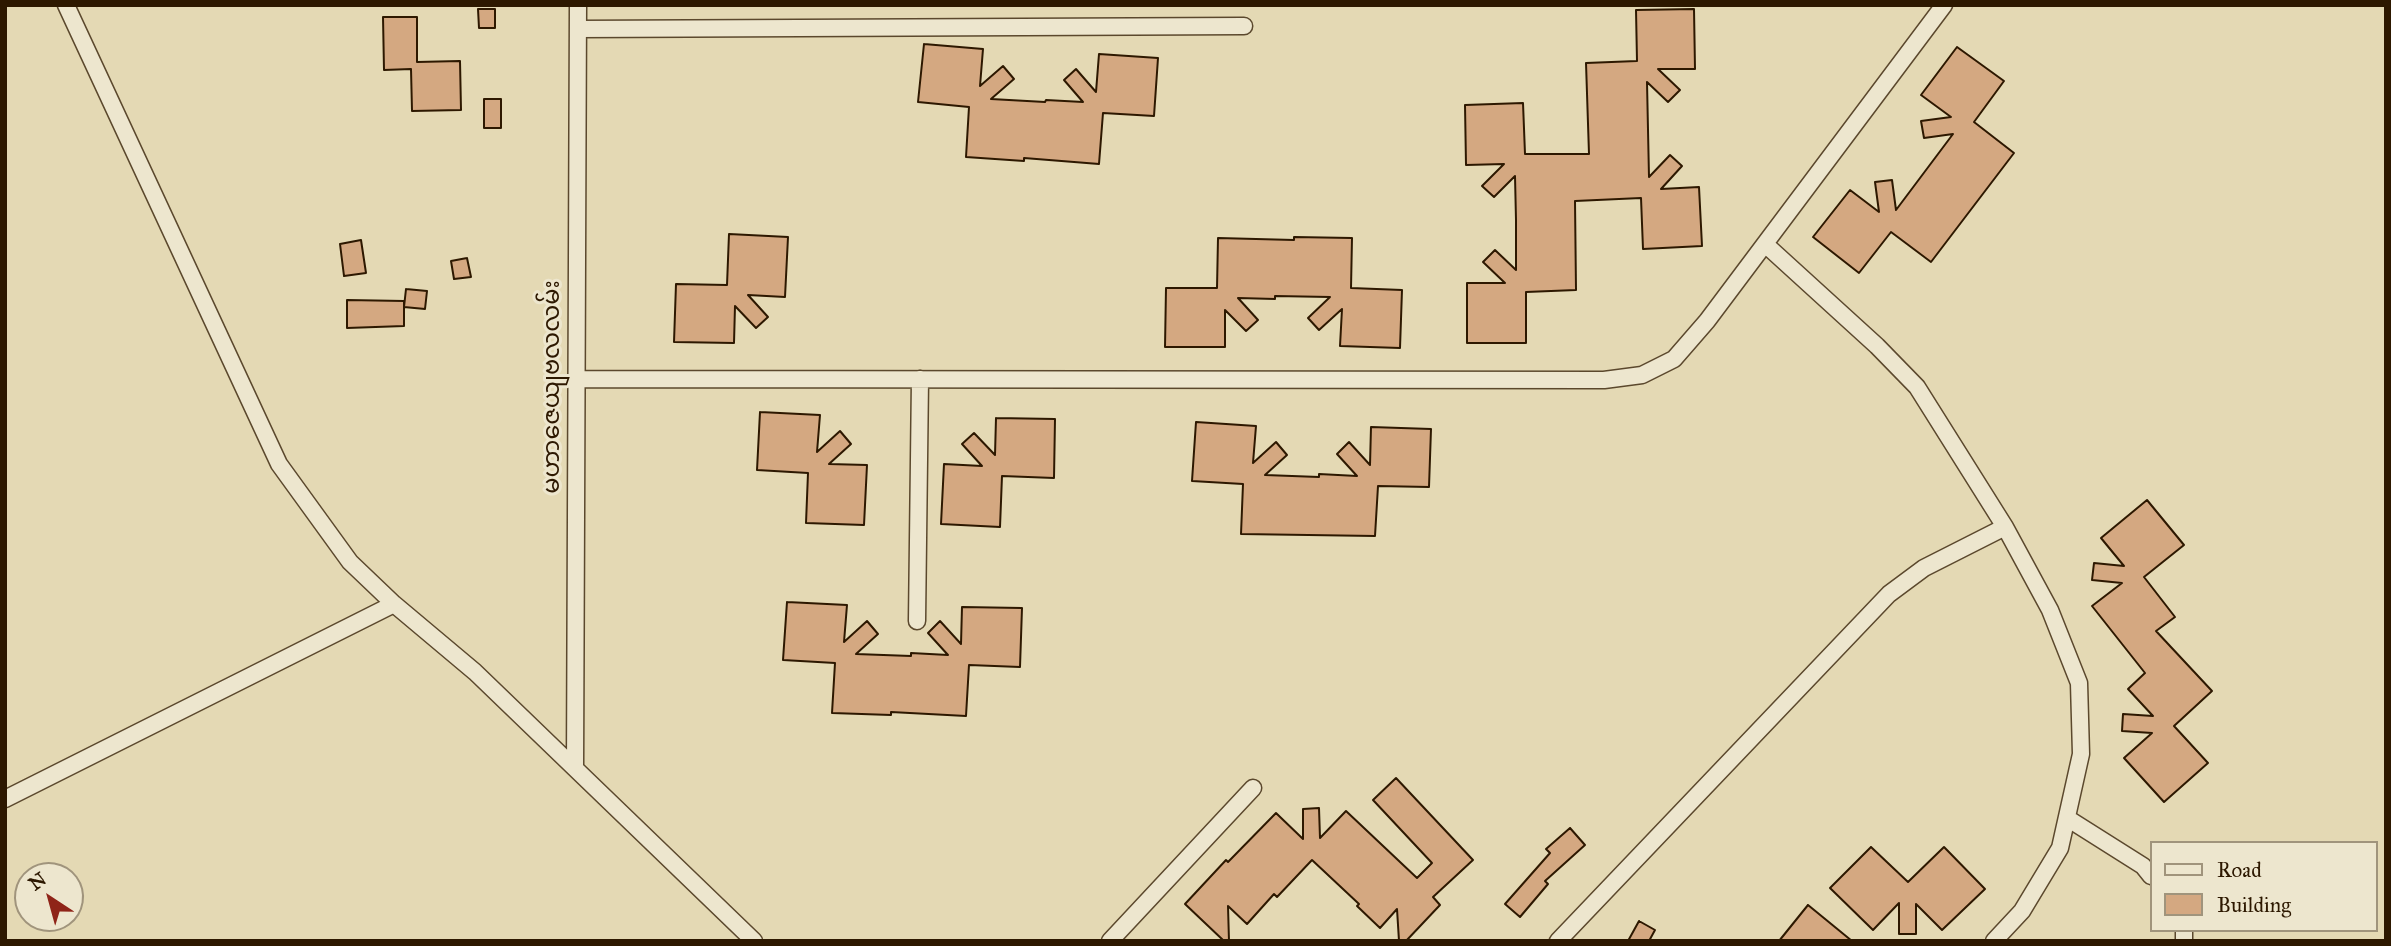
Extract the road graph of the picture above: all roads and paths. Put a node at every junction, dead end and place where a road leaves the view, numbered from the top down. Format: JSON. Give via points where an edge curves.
{"nodes":[{"id":1,"x":66,"y":5,"type":"edge"},
{"id":2,"x":578,"y":5,"type":"edge"},
{"id":3,"x":1944,"y":5,"type":"edge"},
{"id":4,"x":1244,"y":26,"type":"dead end"},
{"id":5,"x":578,"y":29,"type":"junction"},
{"id":6,"x":1765,"y":244,"type":"junction"},
{"id":7,"x":576,"y":379,"type":"junction"},
{"id":8,"x":920,"y":379,"type":"junction"},
{"id":9,"x":2005,"y":527,"type":"junction"},
{"id":10,"x":394,"y":604,"type":"junction"},
{"id":11,"x":917,"y":621,"type":"dead end"},
{"id":12,"x":575,"y":768,"type":"junction"},
{"id":13,"x":1253,"y":788,"type":"dead end"},
{"id":14,"x":5,"y":799,"type":"edge"},
{"id":15,"x":2067,"y":818,"type":"junction"},
{"id":16,"x":2150,"y":875,"type":"edge"},
{"id":17,"x":754,"y":941,"type":"edge"},
{"id":18,"x":1110,"y":941,"type":"edge"},
{"id":19,"x":1558,"y":941,"type":"edge"},
{"id":20,"x":1994,"y":941,"type":"edge"}],
"edges":[{"from":1,"to":10,"type":"street","via":[[279,464],[350,562]]},
{"from":2,"to":5,"type":"street","name":"မဟာဇေယျဗလလမ်း"},
{"from":3,"to":6,"type":"street"},
{"from":4,"to":5,"type":"street"},
{"from":5,"to":7,"type":"street","name":"မဟာဇေယျဗလလမ်း"},
{"from":6,"to":8,"type":"street","via":[[1674,359],[1642,375],[1604,380]]},
{"from":6,"to":9,"type":"street","via":[[1917,387]]},
{"from":7,"to":8,"type":"street"},
{"from":7,"to":12,"type":"street","name":"မဟာဇေယျဗလလမ်း"},
{"from":8,"to":11,"type":"street"},
{"from":9,"to":15,"type":"street","via":[[2049,611],[2079,683],[2081,754]]},
{"from":9,"to":19,"type":"street","via":[[1924,568],[1889,594]]},
{"from":10,"to":12,"type":"street","via":[[475,672]]},
{"from":10,"to":14,"type":"street"},
{"from":12,"to":17,"type":"street"},
{"from":13,"to":18,"type":"street"},
{"from":15,"to":16,"type":"street"},
{"from":15,"to":20,"type":"street","via":[[2060,848],[2022,911]]}]}
